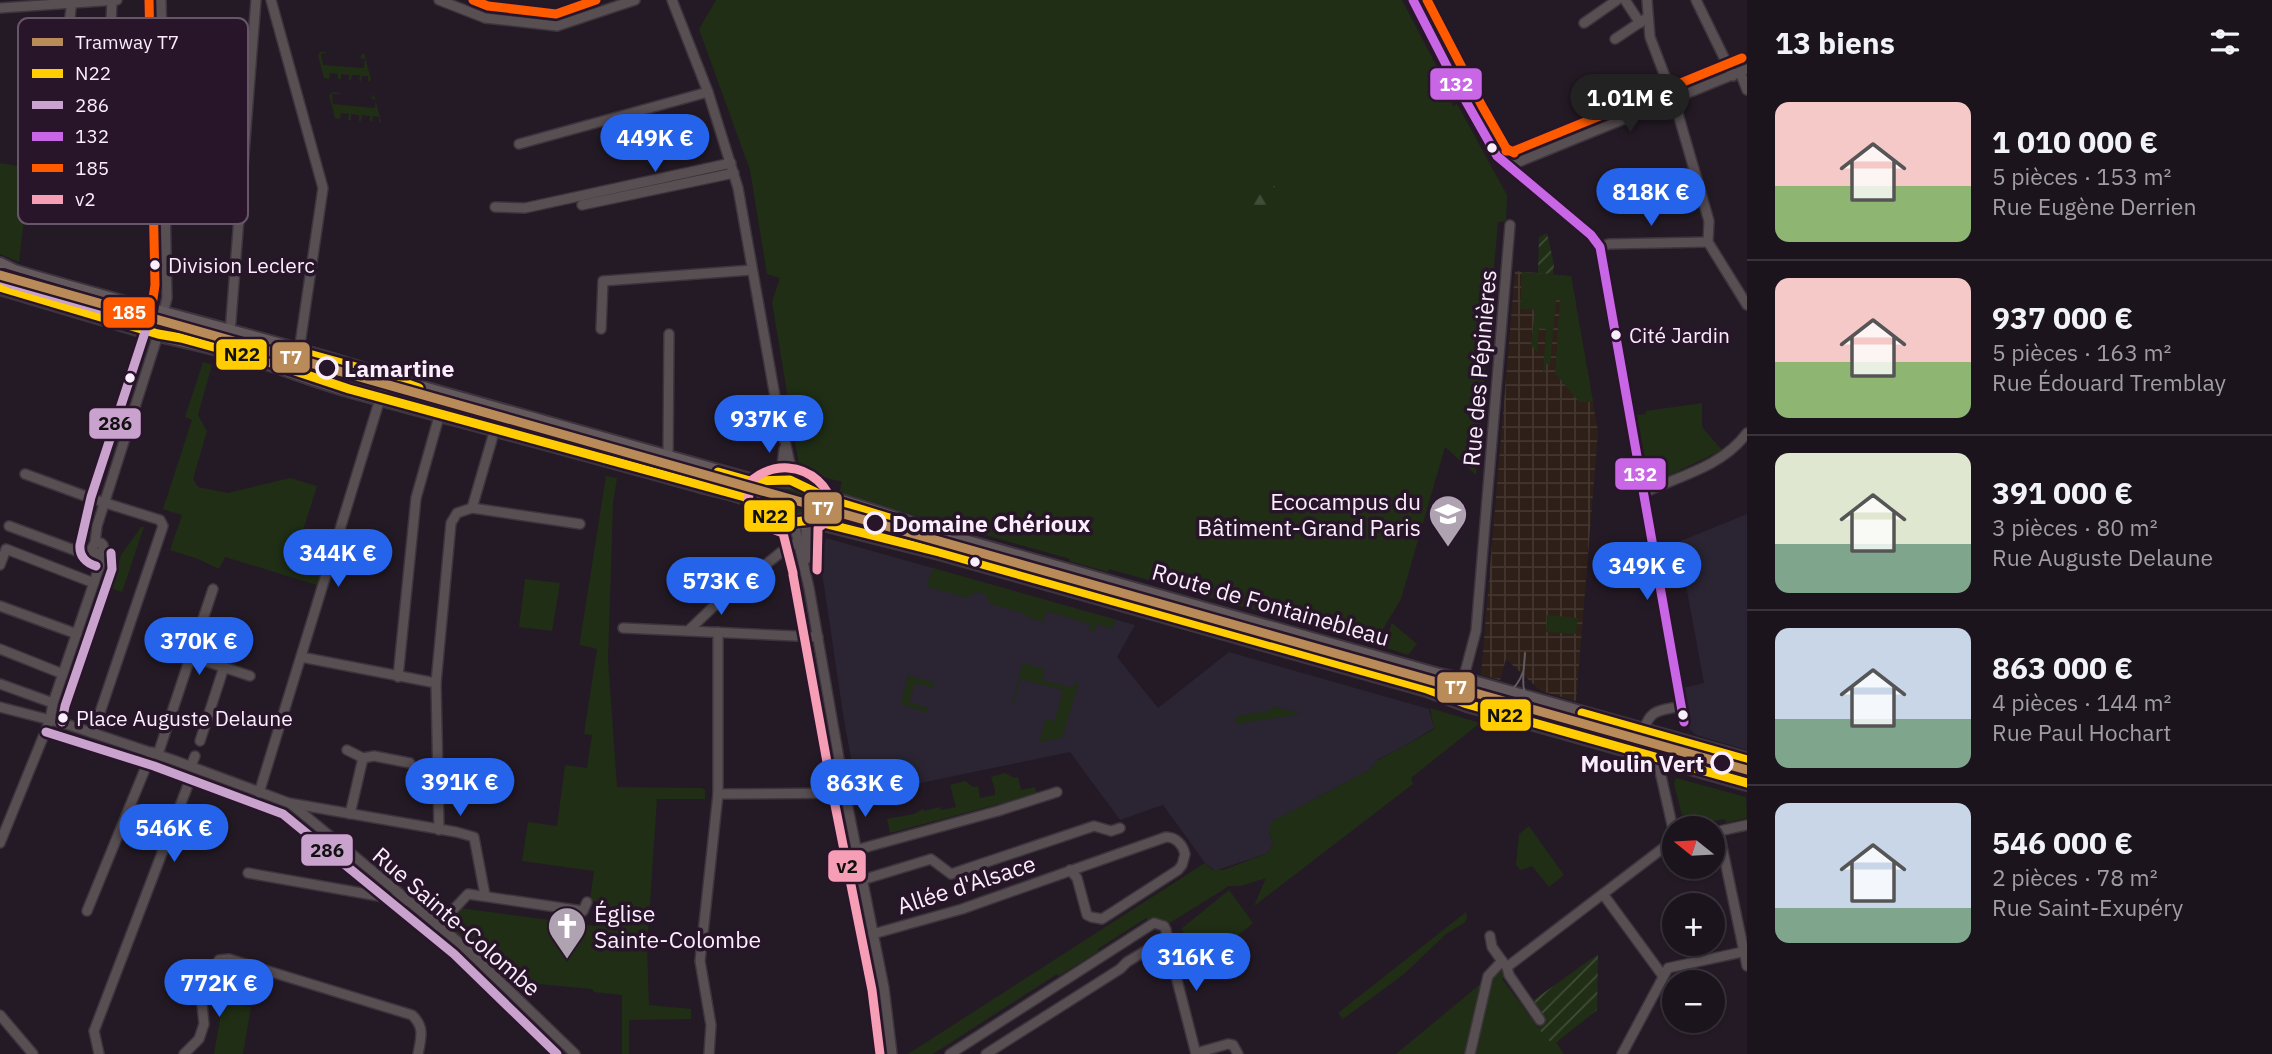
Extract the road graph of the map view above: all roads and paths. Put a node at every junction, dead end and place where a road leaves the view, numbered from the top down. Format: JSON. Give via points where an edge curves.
{"nodes":[{"id":1,"x":112,"y":0,"type":"edge"},
{"id":2,"x":118,"y":0,"type":"edge"},
{"id":3,"x":160,"y":0,"type":"edge"},
{"id":4,"x":256,"y":0,"type":"edge"},
{"id":5,"x":271,"y":0,"type":"edge"},
{"id":6,"x":439,"y":0,"type":"edge"},
{"id":7,"x":635,"y":0,"type":"edge"},
{"id":8,"x":672,"y":0,"type":"edge"},
{"id":9,"x":1413,"y":0,"type":"edge"},
{"id":10,"x":1617,"y":0,"type":"edge"},
{"id":11,"x":1625,"y":0,"type":"edge"},
{"id":12,"x":1647,"y":0,"type":"edge"},
{"id":13,"x":1696,"y":0,"type":"edge"},
{"id":14,"x":72,"y":1,"type":"edge"},
{"id":15,"x":2,"y":5,"type":"edge"},
{"id":16,"x":111,"y":18,"type":"edge"},
{"id":17,"x":160,"y":18,"type":"edge"},
{"id":18,"x":1644,"y":20,"type":"junction"},
{"id":19,"x":1584,"y":23,"type":"dead end"},
{"id":20,"x":1615,"y":39,"type":"dead end"},
{"id":21,"x":1740,"y":73,"type":"edge"},
{"id":22,"x":1747,"y":90,"type":"edge"},
{"id":23,"x":708,"y":92,"type":"junction"},
{"id":24,"x":1674,"y":100,"type":"junction"},
{"id":25,"x":248,"y":102,"type":"edge"},
{"id":26,"x":519,"y":144,"type":"dead end"},
{"id":27,"x":1506,"y":163,"type":"junction"},
{"id":28,"x":733,"y":168,"type":"junction"},
{"id":29,"x":582,"y":205,"type":"dead end"},
{"id":30,"x":495,"y":207,"type":"dead end"},
{"id":31,"x":165,"y":224,"type":"edge"},
{"id":32,"x":239,"y":224,"type":"edge"},
{"id":33,"x":1510,"y":225,"type":"dead end"},
{"id":34,"x":1708,"y":242,"type":"junction"},
{"id":35,"x":1600,"y":247,"type":"junction"},
{"id":36,"x":0,"y":265,"type":"edge"},
{"id":37,"x":752,"y":270,"type":"junction"},
{"id":38,"x":7,"y":271,"type":"edge"},
{"id":39,"x":0,"y":287,"type":"edge"},
{"id":40,"x":1747,"y":305,"type":"edge"},
{"id":41,"x":164,"y":314,"type":"junction"},
{"id":42,"x":601,"y":329,"type":"dead end"},
{"id":43,"x":230,"y":333,"type":"junction"},
{"id":44,"x":158,"y":334,"type":"junction"},
{"id":45,"x":669,"y":334,"type":"dead end"},
{"id":46,"x":299,"y":351,"type":"junction"},
{"id":47,"x":387,"y":376,"type":"junction"},
{"id":48,"x":381,"y":398,"type":"junction"},
{"id":49,"x":440,"y":413,"type":"junction"},
{"id":50,"x":495,"y":429,"type":"junction"},
{"id":51,"x":783,"y":433,"type":"junction"},
{"id":52,"x":1747,"y":433,"type":"edge"},
{"id":53,"x":668,"y":458,"type":"junction"},
{"id":54,"x":26,"y":474,"type":"dead end"},
{"id":55,"x":776,"y":480,"type":"junction"},
{"id":56,"x":794,"y":481,"type":"junction"},
{"id":57,"x":1643,"y":493,"type":"junction"},
{"id":58,"x":816,"y":494,"type":"junction"},
{"id":59,"x":103,"y":501,"type":"junction"},
{"id":60,"x":472,"y":508,"type":"junction"},
{"id":61,"x":762,"y":509,"type":"junction"},
{"id":62,"x":809,"y":521,"type":"junction"},
{"id":63,"x":791,"y":523,"type":"junction"},
{"id":64,"x":580,"y":524,"type":"dead end"},
{"id":65,"x":9,"y":526,"type":"dead end"},
{"id":66,"x":798,"y":542,"type":"junction"},
{"id":67,"x":96,"y":550,"type":"junction"},
{"id":68,"x":0,"y":565,"type":"edge"},
{"id":69,"x":806,"y":571,"type":"junction"},
{"id":70,"x":94,"y":583,"type":"junction"},
{"id":71,"x":213,"y":589,"type":"dead end"},
{"id":72,"x":0,"y":606,"type":"edge"},
{"id":73,"x":623,"y":628,"type":"dead end"},
{"id":74,"x":688,"y":631,"type":"junction"},
{"id":75,"x":718,"y":632,"type":"junction"},
{"id":76,"x":77,"y":634,"type":"junction"},
{"id":77,"x":818,"y":637,"type":"junction"},
{"id":78,"x":0,"y":649,"type":"edge"},
{"id":79,"x":301,"y":657,"type":"junction"},
{"id":80,"x":202,"y":660,"type":"dead end"},
{"id":81,"x":224,"y":667,"type":"junction"},
{"id":82,"x":63,"y":674,"type":"junction"},
{"id":83,"x":250,"y":676,"type":"dead end"},
{"id":84,"x":398,"y":677,"type":"junction"},
{"id":85,"x":1463,"y":680,"type":"junction"},
{"id":86,"x":436,"y":683,"type":"junction"},
{"id":87,"x":0,"y":684,"type":"edge"},
{"id":88,"x":53,"y":703,"type":"junction"},
{"id":89,"x":0,"y":707,"type":"edge"},
{"id":90,"x":50,"y":720,"type":"junction"},
{"id":91,"x":1648,"y":731,"type":"junction"},
{"id":92,"x":93,"y":733,"type":"junction"},
{"id":93,"x":200,"y":741,"type":"dead end"},
{"id":94,"x":347,"y":750,"type":"dead end"},
{"id":95,"x":155,"y":753,"type":"junction"},
{"id":96,"x":195,"y":756,"type":"dead end"},
{"id":97,"x":363,"y":758,"type":"junction"},
{"id":98,"x":1657,"y":758,"type":"junction"},
{"id":99,"x":1747,"y":760,"type":"edge"},
{"id":100,"x":410,"y":763,"type":"dead end"},
{"id":101,"x":191,"y":766,"type":"junction"},
{"id":102,"x":1747,"y":783,"type":"edge"},
{"id":103,"x":188,"y":785,"type":"dead end"},
{"id":104,"x":1057,"y":792,"type":"dead end"},
{"id":105,"x":260,"y":793,"type":"junction"},
{"id":106,"x":845,"y":793,"type":"junction"},
{"id":107,"x":718,"y":794,"type":"junction"},
{"id":108,"x":289,"y":803,"type":"junction"},
{"id":109,"x":350,"y":814,"type":"junction"},
{"id":110,"x":1670,"y":816,"type":"edge"},
{"id":111,"x":1747,"y":825,"type":"edge"},
{"id":112,"x":1120,"y":828,"type":"dead end"},
{"id":113,"x":439,"y":830,"type":"junction"},
{"id":114,"x":1726,"y":830,"type":"edge"},
{"id":115,"x":0,"y":843,"type":"edge"},
{"id":116,"x":1662,"y":849,"type":"edge"},
{"id":117,"x":856,"y":850,"type":"junction"},
{"id":118,"x":1070,"y":870,"type":"junction"},
{"id":119,"x":1726,"y":872,"type":"edge"},
{"id":120,"x":248,"y":873,"type":"dead end"},
{"id":121,"x":862,"y":880,"type":"junction"},
{"id":122,"x":1603,"y":894,"type":"junction"},
{"id":123,"x":485,"y":895,"type":"junction"},
{"id":124,"x":409,"y":902,"type":"junction"},
{"id":125,"x":587,"y":902,"type":"dead end"},
{"id":126,"x":88,"y":911,"type":"dead end"},
{"id":127,"x":438,"y":926,"type":"junction"},
{"id":128,"x":873,"y":934,"type":"junction"},
{"id":129,"x":1490,"y":936,"type":"dead end"},
{"id":130,"x":1167,"y":938,"type":"junction"},
{"id":131,"x":1746,"y":951,"type":"edge"},
{"id":132,"x":1505,"y":964,"type":"junction"},
{"id":133,"x":1747,"y":966,"type":"edge"},
{"id":134,"x":1667,"y":970,"type":"edge"},
{"id":135,"x":1074,"y":974,"type":"junction"},
{"id":136,"x":1662,"y":975,"type":"edge"},
{"id":137,"x":1662,"y":978,"type":"edge"},
{"id":138,"x":1085,"y":991,"type":"junction"},
{"id":139,"x":0,"y":1015,"type":"edge"},
{"id":140,"x":1540,"y":1020,"type":"dead end"},
{"id":141,"x":992,"y":1027,"type":"junction"},
{"id":142,"x":1003,"y":1044,"type":"junction"},
{"id":143,"x":32,"y":1054,"type":"edge"},
{"id":144,"x":99,"y":1054,"type":"edge"},
{"id":145,"x":184,"y":1054,"type":"edge"},
{"id":146,"x":418,"y":1054,"type":"edge"},
{"id":147,"x":575,"y":1054,"type":"edge"},
{"id":148,"x":709,"y":1054,"type":"edge"},
{"id":149,"x":892,"y":1054,"type":"edge"},
{"id":150,"x":950,"y":1054,"type":"edge"},
{"id":151,"x":986,"y":1054,"type":"edge"},
{"id":152,"x":1196,"y":1054,"type":"edge"},
{"id":153,"x":1238,"y":1054,"type":"edge"},
{"id":154,"x":1469,"y":1054,"type":"edge"},
{"id":155,"x":1622,"y":1054,"type":"edge"}],
"edges":[{"from":1,"to":2,"type":"street"},
{"from":1,"to":14,"type":"street"},
{"from":1,"to":16,"type":"street"},
{"from":3,"to":17,"type":"street"},
{"from":4,"to":25,"type":"street"},
{"from":5,"to":46,"type":"street","via":[[323,188]]},
{"from":6,"to":7,"type":"street","via":[[485,18],[551,26]]},
{"from":8,"to":23,"type":"street"},
{"from":9,"to":27,"type":"street","via":[[1471,112]]},
{"from":10,"to":19,"type":"street"},
{"from":11,"to":18,"type":"street"},
{"from":12,"to":18,"type":"street"},
{"from":13,"to":21,"type":"street"},
{"from":14,"to":15,"type":"street"},
{"from":18,"to":20,"type":"street"},
{"from":18,"to":24,"type":"street"},
{"from":21,"to":22,"type":"street"},
{"from":21,"to":24,"type":"street"},
{"from":23,"to":26,"type":"street"},
{"from":23,"to":28,"type":"street"},
{"from":24,"to":27,"type":"street","via":[[1516,163]]},
{"from":24,"to":34,"type":"street","via":[[1709,221]]},
{"from":27,"to":35,"type":"street"},
{"from":28,"to":29,"type":"street"},
{"from":28,"to":30,"type":"street","via":[[525,208]]},
{"from":28,"to":37,"type":"street"},
{"from":31,"to":41,"type":"street"},
{"from":32,"to":43,"type":"street"},
{"from":33,"to":85,"type":"street","name":"Rue des Pépinières","via":[[1476,631]]},
{"from":34,"to":35,"type":"street"},
{"from":34,"to":40,"type":"street"},
{"from":35,"to":57,"type":"street"},
{"from":36,"to":38,"type":"main road"},
{"from":37,"to":42,"type":"street","via":[[603,281]]},
{"from":37,"to":51,"type":"street"},
{"from":38,"to":41,"type":"main road"},
{"from":39,"to":44,"type":"main road"},
{"from":41,"to":43,"type":"main road"},
{"from":41,"to":44,"type":"street"},
{"from":43,"to":46,"type":"main road"},
{"from":44,"to":48,"type":"main road","via":[[265,361]]},
{"from":44,"to":59,"type":"street"},
{"from":45,"to":53,"type":"street"},
{"from":46,"to":47,"type":"main road"},
{"from":47,"to":48,"type":"street"},
{"from":47,"to":53,"type":"main road"},
{"from":48,"to":49,"type":"main road"},
{"from":48,"to":79,"type":"street"},
{"from":49,"to":50,"type":"main road"},
{"from":49,"to":84,"type":"street","via":[[416,498]]},
{"from":50,"to":60,"type":"street"},
{"from":50,"to":61,"type":"main road","via":[[740,496]]},
{"from":51,"to":55,"type":"street","via":[[784,455]]},
{"from":51,"to":56,"type":"street"},
{"from":52,"to":57,"type":"street","via":[[1721,458]]},
{"from":53,"to":55,"type":"main road","via":[[750,481]]},
{"from":54,"to":59,"type":"street"},
{"from":55,"to":56,"type":"main road"},
{"from":55,"to":61,"type":"main road","via":[[760,491]]},
{"from":56,"to":58,"type":"main road"},
{"from":57,"to":91,"type":"street","via":[[1681,706],[1652,713]]},
{"from":58,"to":62,"type":"main road","via":[[818,507]]},
{"from":58,"to":85,"type":"main road","name":"Route de Fontainebleau","via":[[943,536]]},
{"from":59,"to":67,"type":"street"},
{"from":59,"to":92,"type":"street","via":[[160,520],[163,526]]},
{"from":60,"to":64,"type":"street"},
{"from":60,"to":86,"type":"street","via":[[457,513],[449,528]]},
{"from":61,"to":63,"type":"main road"},
{"from":62,"to":63,"type":"main road"},
{"from":62,"to":69,"type":"street"},
{"from":62,"to":98,"type":"main road","via":[[939,552]]},
{"from":63,"to":66,"type":"street"},
{"from":65,"to":67,"type":"street","via":[[85,554]]},
{"from":66,"to":69,"type":"street"},
{"from":66,"to":74,"type":"street"},
{"from":67,"to":70,"type":"street","via":[[100,565]]},
{"from":68,"to":70,"type":"street","via":[[6,549]]},
{"from":69,"to":77,"type":"street"},
{"from":70,"to":76,"type":"street"},
{"from":71,"to":95,"type":"street"},
{"from":72,"to":76,"type":"street"},
{"from":73,"to":74,"type":"street"},
{"from":74,"to":75,"type":"street"},
{"from":75,"to":77,"type":"street"},
{"from":75,"to":107,"type":"street"},
{"from":76,"to":82,"type":"street"},
{"from":77,"to":106,"type":"street"},
{"from":78,"to":82,"type":"street"},
{"from":79,"to":84,"type":"street"},
{"from":79,"to":105,"type":"street"},
{"from":80,"to":81,"type":"street"},
{"from":81,"to":83,"type":"street"},
{"from":81,"to":93,"type":"street"},
{"from":82,"to":88,"type":"street"},
{"from":84,"to":86,"type":"street"},
{"from":85,"to":91,"type":"main road","name":"Route de Fontainebleau"},
{"from":86,"to":113,"type":"street"},
{"from":87,"to":88,"type":"street"},
{"from":88,"to":90,"type":"street"},
{"from":89,"to":90,"type":"street"},
{"from":90,"to":92,"type":"street"},
{"from":90,"to":115,"type":"street"},
{"from":91,"to":98,"type":"main road"},
{"from":91,"to":99,"type":"main road","name":"Route de Fontainebleau"},
{"from":92,"to":95,"type":"street"},
{"from":94,"to":97,"type":"street"},
{"from":95,"to":101,"type":"street"},
{"from":95,"to":126,"type":"street"},
{"from":96,"to":101,"type":"street"},
{"from":97,"to":100,"type":"street"},
{"from":97,"to":109,"type":"street"},
{"from":98,"to":102,"type":"main road"},
{"from":98,"to":110,"type":"street"},
{"from":101,"to":105,"type":"street"},
{"from":103,"to":144,"type":"street","via":[[94,1031]]},
{"from":104,"to":117,"type":"street"},
{"from":105,"to":108,"type":"street"},
{"from":106,"to":107,"type":"street"},
{"from":106,"to":117,"type":"street"},
{"from":107,"to":148,"type":"street","via":[[700,961],[712,1026]]},
{"from":108,"to":109,"type":"street"},
{"from":108,"to":124,"type":"street","name":"Rue Sainte-Colombe"},
{"from":109,"to":113,"type":"street"},
{"from":111,"to":114,"type":"street"},
{"from":112,"to":121,"type":"street","via":[[1111,831],[1094,825],[951,874],[931,859]]},
{"from":113,"to":123,"type":"street","via":[[474,837]]},
{"from":116,"to":122,"type":"street"},
{"from":117,"to":121,"type":"street"},
{"from":118,"to":118,"type":"street","name":"Allée d'Alsace","via":[[1077,878],[1087,915],[1102,919],[1178,870],[1185,860],[1184,850],[1175,839],[1166,837]]},
{"from":118,"to":128,"type":"street","name":"Allée d'Alsace","via":[[962,909]]},
{"from":119,"to":131,"type":"street"},
{"from":120,"to":124,"type":"street"},
{"from":121,"to":128,"type":"street"},
{"from":122,"to":132,"type":"street"},
{"from":122,"to":136,"type":"street"},
{"from":123,"to":125,"type":"street","via":[[583,911]]},
{"from":123,"to":127,"type":"street","via":[[468,894]]},
{"from":124,"to":127,"type":"street","name":"Rue Sainte-Colombe"},
{"from":127,"to":147,"type":"street","name":"Rue Sainte-Colombe"},
{"from":128,"to":149,"type":"street"},
{"from":129,"to":132,"type":"street"},
{"from":130,"to":135,"type":"street","via":[[1164,926],[1154,923]]},
{"from":130,"to":138,"type":"street"},
{"from":130,"to":152,"type":"street"},
{"from":131,"to":133,"type":"street"},
{"from":131,"to":134,"type":"street"},
{"from":132,"to":140,"type":"street"},
{"from":132,"to":154,"type":"street","via":[[1488,976]]},
{"from":135,"to":138,"type":"street"},
{"from":135,"to":141,"type":"street"},
{"from":137,"to":155,"type":"street"},
{"from":138,"to":142,"type":"street"},
{"from":139,"to":143,"type":"street"},
{"from":141,"to":142,"type":"street"},
{"from":141,"to":150,"type":"street"},
{"from":142,"to":151,"type":"street"},
{"from":145,"to":146,"type":"street","via":[[199,1039],[204,1024],[201,995],[208,977],[219,960],[229,958],[412,1015],[422,1030]]},
{"from":152,"to":153,"type":"street","via":[[1228,1044]]}]}
